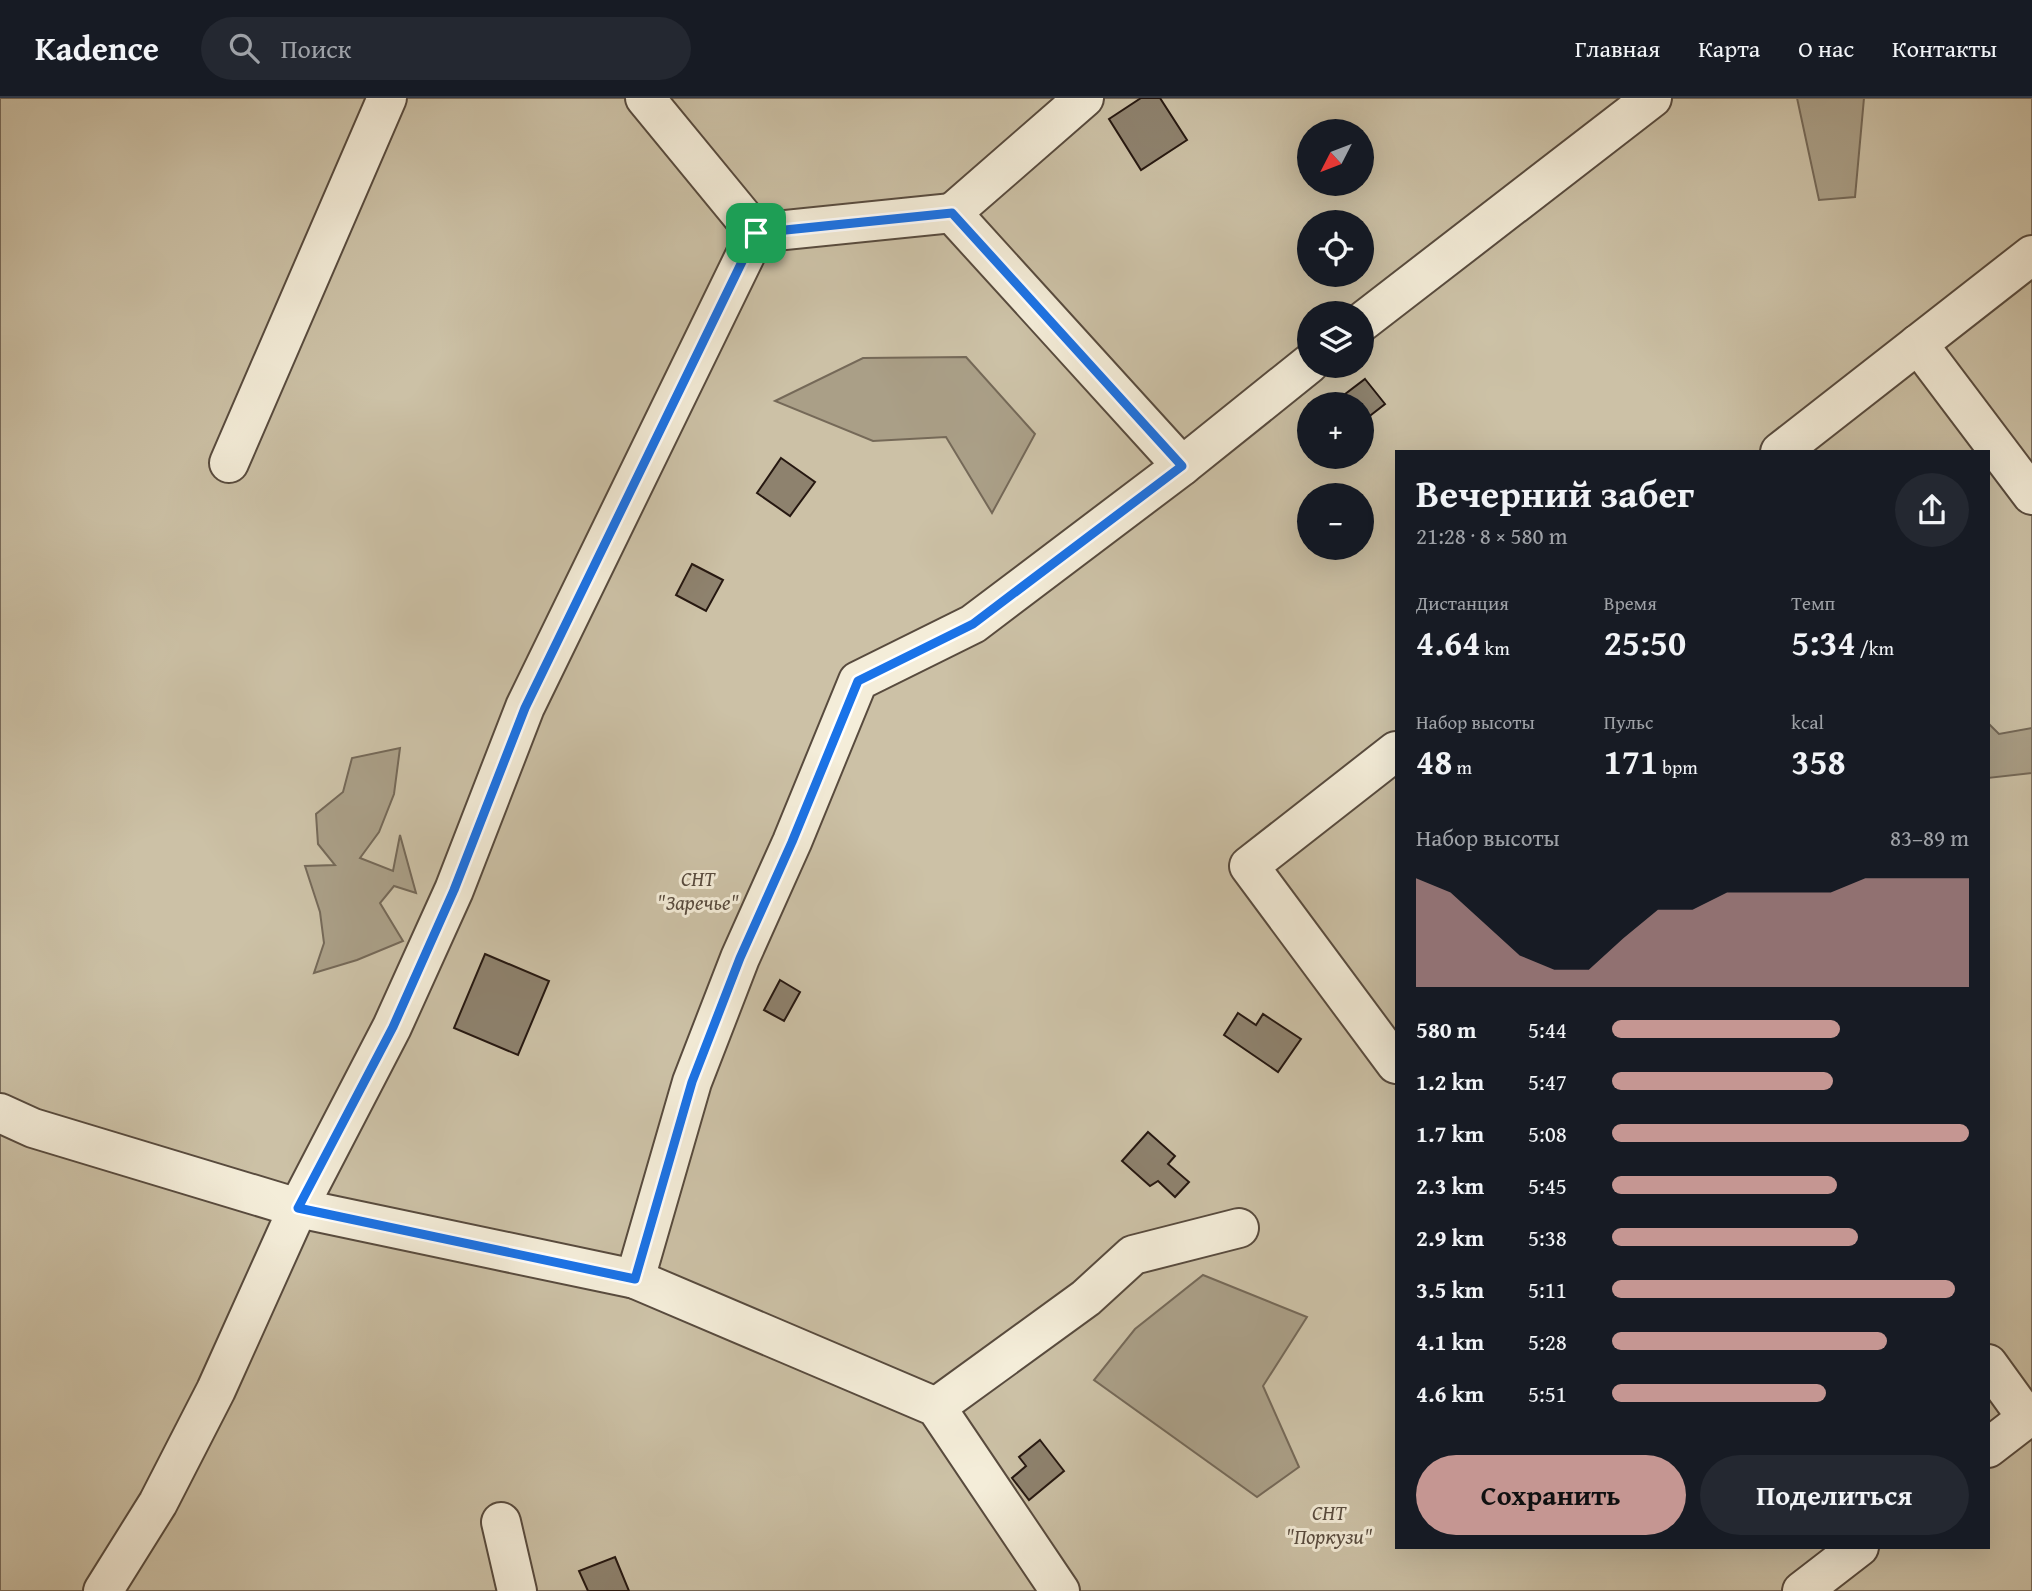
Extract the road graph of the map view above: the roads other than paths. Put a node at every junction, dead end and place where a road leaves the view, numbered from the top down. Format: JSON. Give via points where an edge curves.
{"nodes":[{"id":1,"x":387,"y":98,"type":"edge"},
{"id":2,"x":645,"y":98,"type":"edge"},
{"id":3,"x":1084,"y":98,"type":"edge"},
{"id":4,"x":1652,"y":98,"type":"edge"},
{"id":5,"x":952,"y":213,"type":"junction"},
{"id":6,"x":756,"y":233,"type":"junction"},
{"id":7,"x":2032,"y":255,"type":"edge"},
{"id":8,"x":1374,"y":313,"type":"edge"},
{"id":9,"x":1918,"y":344,"type":"junction"},
{"id":10,"x":1297,"y":374,"type":"edge"},
{"id":11,"x":1783,"y":450,"type":"edge"},
{"id":12,"x":229,"y":463,"type":"dead end"},
{"id":13,"x":1182,"y":466,"type":"junction"},
{"id":14,"x":2032,"y":495,"type":"edge"},
{"id":15,"x":1395,"y":752,"type":"edge"},
{"id":16,"x":1395,"y":1063,"type":"edge"},
{"id":17,"x":0,"y":1113,"type":"edge"},
{"id":18,"x":298,"y":1208,"type":"junction"},
{"id":19,"x":1240,"y":1228,"type":"dead end"},
{"id":20,"x":635,"y":1279,"type":"junction"},
{"id":21,"x":1990,"y":1367,"type":"edge"},
{"id":22,"x":936,"y":1407,"type":"junction"},
{"id":23,"x":2029,"y":1416,"type":"edge"},
{"id":24,"x":1990,"y":1446,"type":"edge"},
{"id":25,"x":501,"y":1522,"type":"dead end"},
{"id":26,"x":1856,"y":1549,"type":"edge"},
{"id":27,"x":103,"y":1591,"type":"edge"},
{"id":28,"x":517,"y":1591,"type":"edge"},
{"id":29,"x":1060,"y":1591,"type":"edge"},
{"id":30,"x":1802,"y":1591,"type":"edge"}],
"edges":[{"from":1,"to":12,"type":"street"},
{"from":2,"to":6,"type":"street"},
{"from":3,"to":5,"type":"street"},
{"from":4,"to":8,"type":"street"},
{"from":5,"to":6,"type":"street"},
{"from":5,"to":13,"type":"street"},
{"from":6,"to":18,"type":"street","via":[[525,708],[454,890],[393,1027]]},
{"from":7,"to":9,"type":"street"},
{"from":9,"to":11,"type":"street"},
{"from":9,"to":14,"type":"street"},
{"from":10,"to":13,"type":"street"},
{"from":13,"to":20,"type":"street","via":[[973,624],[858,681],[692,1082]]},
{"from":15,"to":16,"type":"street","via":[[1249,866]]},
{"from":17,"to":18,"type":"street","via":[[33,1128]]},
{"from":18,"to":20,"type":"street"},
{"from":18,"to":27,"type":"street","via":[[216,1390],[158,1503]]},
{"from":19,"to":22,"type":"street","via":[[1133,1255],[1086,1298]]},
{"from":20,"to":22,"type":"street"},
{"from":21,"to":23,"type":"street"},
{"from":22,"to":29,"type":"street"},
{"from":23,"to":24,"type":"street"},
{"from":25,"to":28,"type":"street"},
{"from":26,"to":30,"type":"street"}]}
